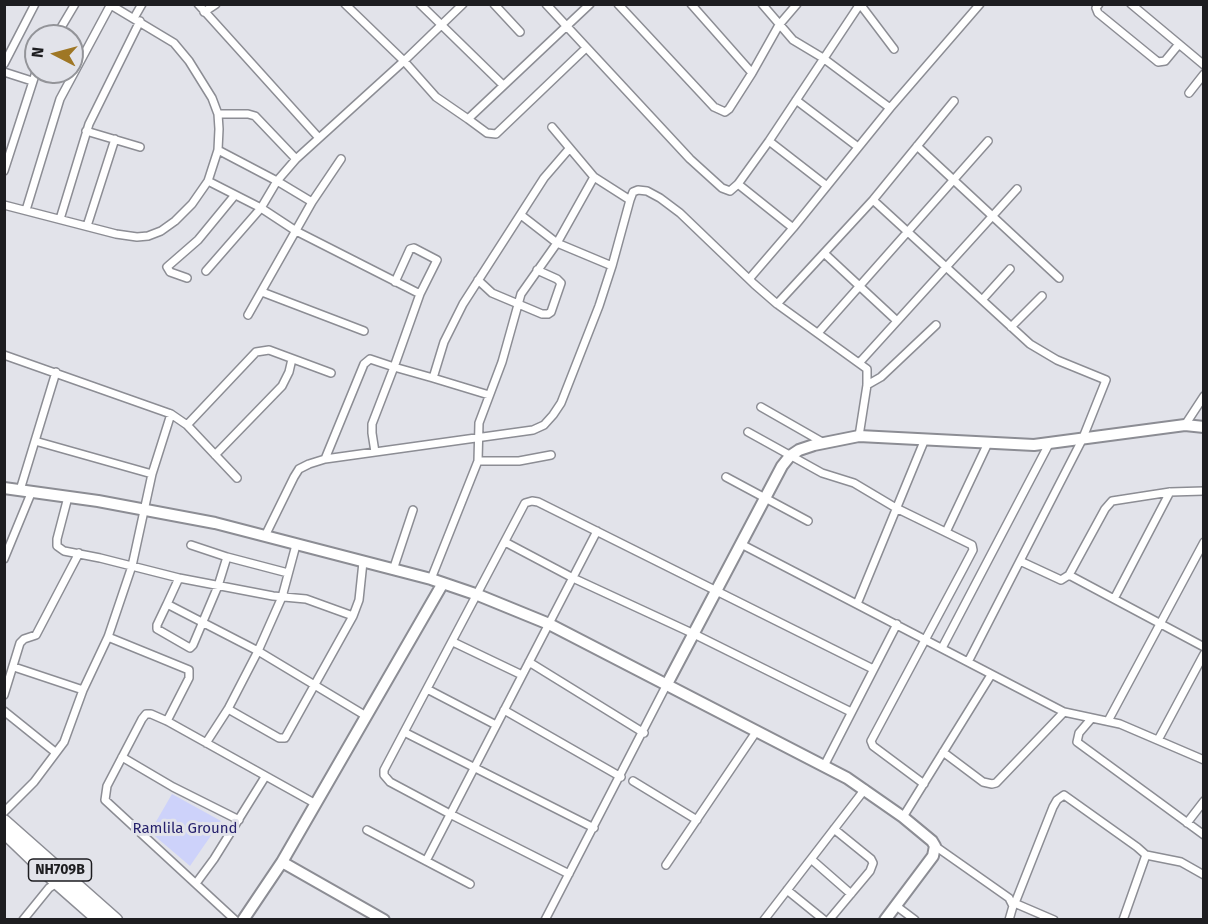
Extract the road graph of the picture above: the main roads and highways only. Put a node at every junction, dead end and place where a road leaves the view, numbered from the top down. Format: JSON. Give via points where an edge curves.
{"nodes":[{"id":1,"x":4,"y":821,"type":"edge"},
{"id":2,"x":4,"y":832,"type":"edge"},
{"id":3,"x":61,"y":878,"type":"junction"},
{"id":4,"x":99,"y":920,"type":"edge"},
{"id":5,"x":116,"y":920,"type":"edge"}],
"edges":[{"from":1,"to":3,"type":"highway","number":"NH709B"},
{"from":2,"to":3,"type":"highway","number":"NH709B"},
{"from":3,"to":4,"type":"highway","number":"NH709B"},
{"from":3,"to":5,"type":"highway","number":"NH709B"}]}
